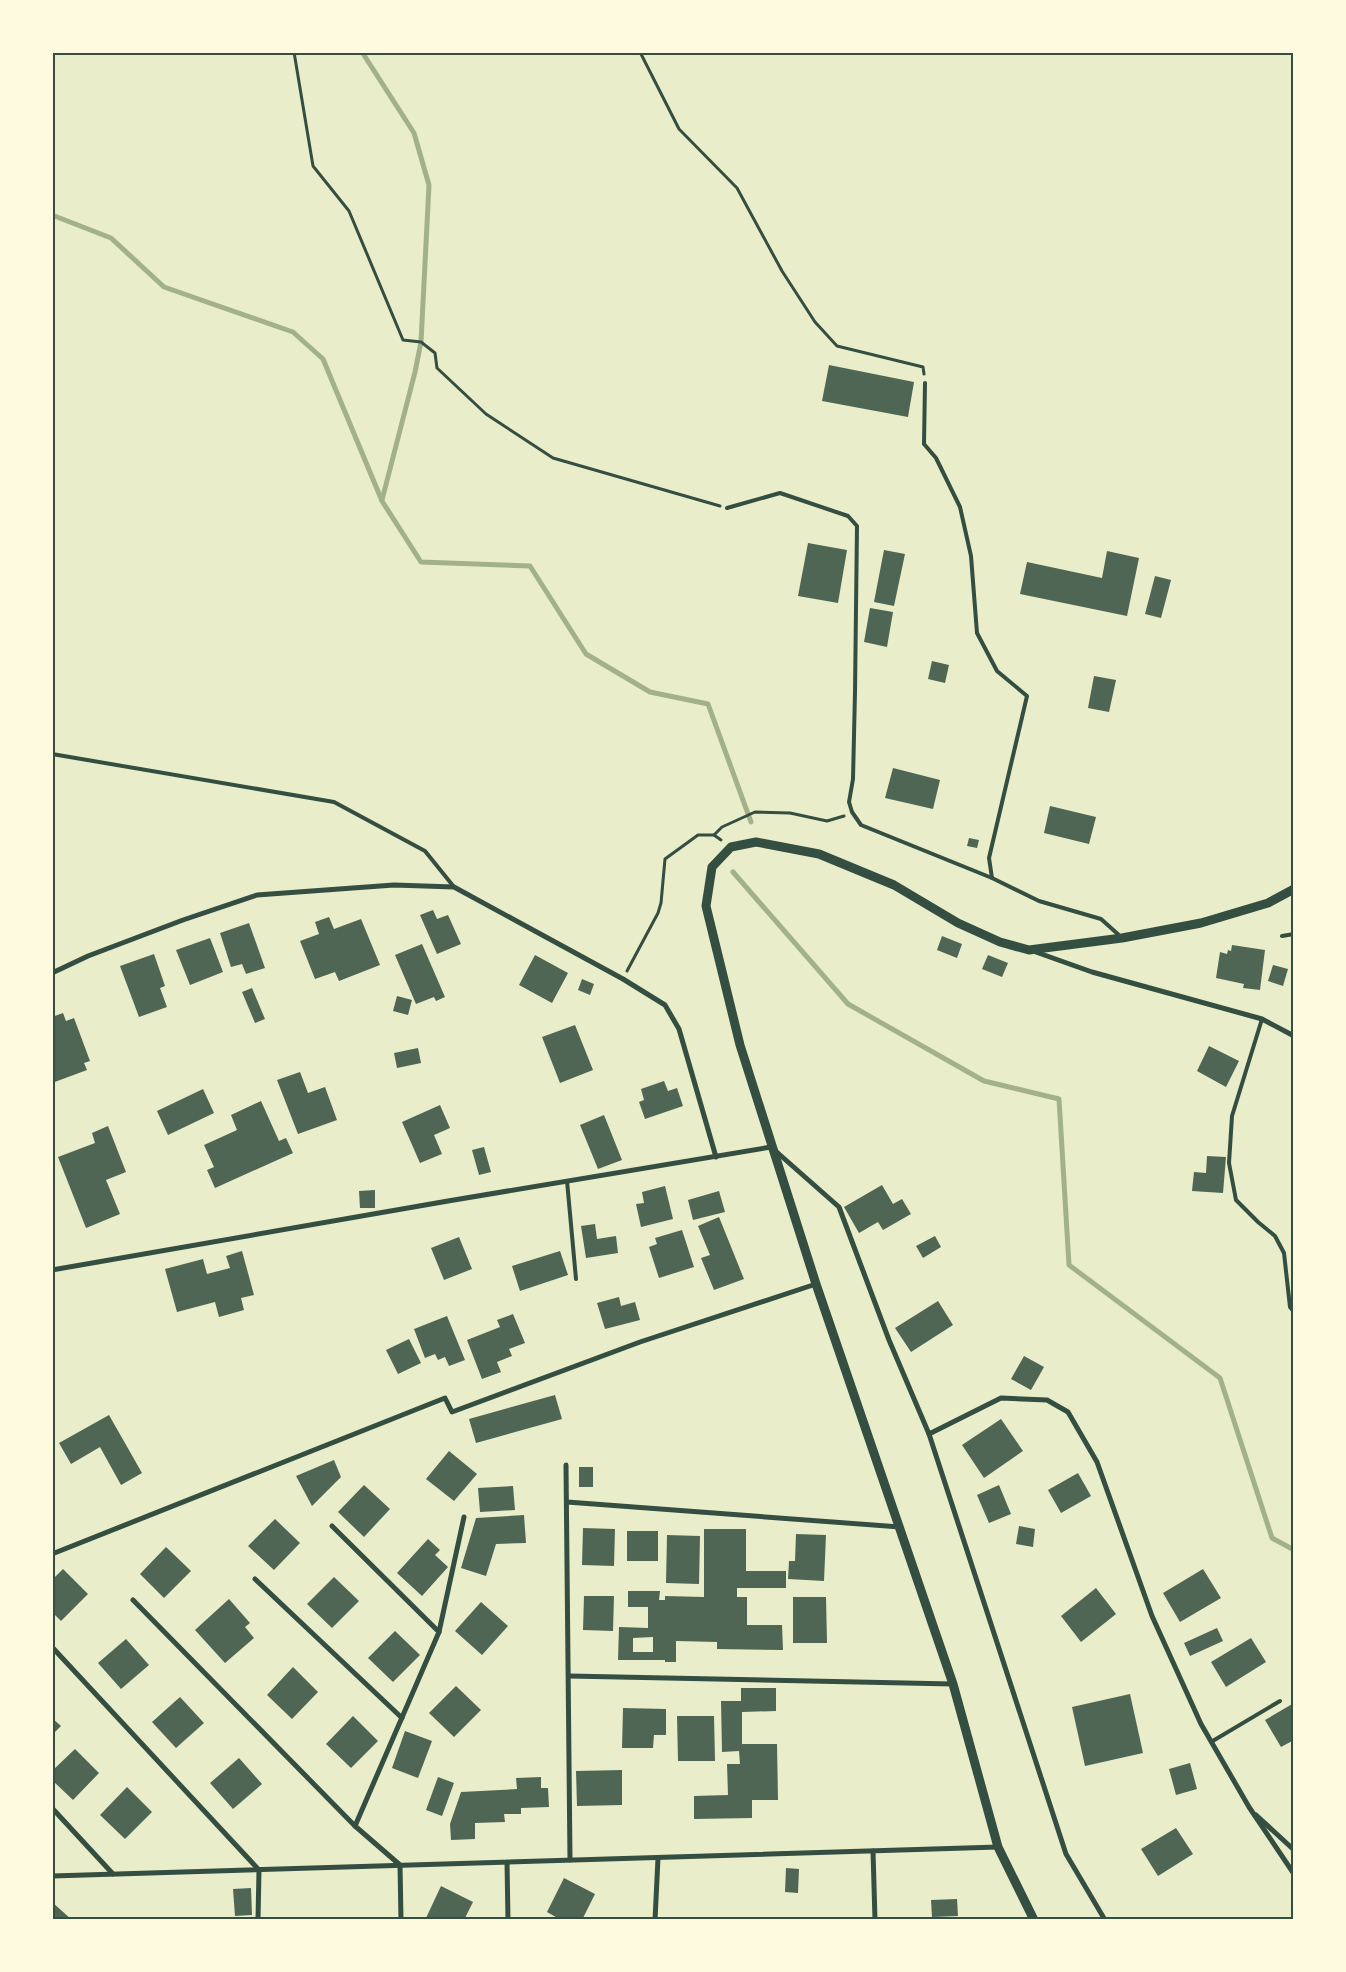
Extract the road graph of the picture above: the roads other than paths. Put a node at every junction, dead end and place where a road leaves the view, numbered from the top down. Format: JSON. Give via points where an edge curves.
{"nodes":[{"id":1,"x":925,"y":383,"type":"road end"},
{"id":2,"x":727,"y":508,"type":"road end"},
{"id":3,"x":52,"y":754,"type":"edge"},
{"id":4,"x":992,"y":878,"type":"junction"},
{"id":5,"x":454,"y":887,"type":"junction"},
{"id":6,"x":1294,"y":889,"type":"edge"},
{"id":7,"x":1294,"y":934,"type":"edge"},
{"id":8,"x":1282,"y":936,"type":"dead end"},
{"id":9,"x":1122,"y":938,"type":"junction"},
{"id":10,"x":1029,"y":950,"type":"junction"},
{"id":11,"x":52,"y":973,"type":"edge"},
{"id":12,"x":1262,"y":1019,"type":"junction"},
{"id":13,"x":1294,"y":1036,"type":"edge"},
{"id":14,"x":771,"y":1147,"type":"junction"},
{"id":15,"x":716,"y":1157,"type":"junction"},
{"id":16,"x":567,"y":1181,"type":"junction"},
{"id":17,"x":52,"y":1270,"type":"edge"},
{"id":18,"x":576,"y":1279,"type":"dead end"},
{"id":19,"x":816,"y":1284,"type":"junction"},
{"id":20,"x":1294,"y":1312,"type":"edge"},
{"id":21,"x":929,"y":1434,"type":"junction"},
{"id":22,"x":566,"y":1466,"type":"dead end"},
{"id":23,"x":567,"y":1502,"type":"junction"},
{"id":24,"x":464,"y":1517,"type":"dead end"},
{"id":25,"x":332,"y":1526,"type":"dead end"},
{"id":26,"x":900,"y":1527,"type":"junction"},
{"id":27,"x":52,"y":1554,"type":"edge"},
{"id":28,"x":255,"y":1580,"type":"dead end"},
{"id":29,"x":133,"y":1600,"type":"dead end"},
{"id":30,"x":438,"y":1632,"type":"junction"},
{"id":31,"x":52,"y":1647,"type":"edge"},
{"id":32,"x":569,"y":1676,"type":"junction"},
{"id":33,"x":953,"y":1684,"type":"junction"},
{"id":34,"x":1280,"y":1700,"type":"dead end"},
{"id":35,"x":402,"y":1718,"type":"junction"},
{"id":36,"x":1211,"y":1742,"type":"junction"},
{"id":37,"x":1249,"y":1807,"type":"junction"},
{"id":38,"x":52,"y":1808,"type":"edge"},
{"id":39,"x":355,"y":1826,"type":"junction"},
{"id":40,"x":998,"y":1847,"type":"junction"},
{"id":41,"x":1294,"y":1850,"type":"edge"},
{"id":42,"x":873,"y":1851,"type":"junction"},
{"id":43,"x":658,"y":1858,"type":"junction"},
{"id":44,"x":570,"y":1860,"type":"junction"},
{"id":45,"x":507,"y":1862,"type":"junction"},
{"id":46,"x":400,"y":1865,"type":"junction"},
{"id":47,"x":259,"y":1870,"type":"junction"},
{"id":48,"x":113,"y":1874,"type":"junction"},
{"id":49,"x":1294,"y":1874,"type":"edge"},
{"id":50,"x":52,"y":1876,"type":"edge"},
{"id":51,"x":258,"y":1920,"type":"edge"},
{"id":52,"x":401,"y":1920,"type":"edge"},
{"id":53,"x":508,"y":1920,"type":"edge"},
{"id":54,"x":655,"y":1920,"type":"edge"},
{"id":55,"x":875,"y":1920,"type":"edge"},
{"id":56,"x":1034,"y":1920,"type":"edge"},
{"id":57,"x":1105,"y":1920,"type":"edge"}],
"edges":[{"from":1,"to":4,"type":"lane","via":[[924,444],[936,458],[960,507],[971,556],[977,633],[997,671],[1027,696],[989,858]]},
{"from":2,"to":4,"type":"lane","via":[[780,493],[848,516],[857,526],[853,779],[849,802],[852,812],[861,825]]},
{"from":3,"to":5,"type":"lane","via":[[334,802],[425,851]]},
{"from":4,"to":9,"type":"lane","via":[[1039,901],[1101,919]]},
{"from":5,"to":11,"type":"street","via":[[394,885],[258,895],[183,920]]},
{"from":5,"to":15,"type":"street","via":[[665,1005],[679,1029]]},
{"from":6,"to":9,"type":"street","via":[[1268,903],[1201,924]]},
{"from":7,"to":8,"type":"lane"},
{"from":9,"to":10,"type":"street"},
{"from":10,"to":12,"type":"street","via":[[1092,972]]},
{"from":10,"to":14,"type":"street","via":[[1000,942],[958,923],[894,885],[819,854],[756,842],[731,847],[712,867],[706,906],[740,1045]]},
{"from":12,"to":13,"type":"street"},
{"from":12,"to":20,"type":"lane","via":[[1232,1116],[1228,1163],[1236,1200],[1275,1236],[1284,1254],[1290,1307]]},
{"from":14,"to":15,"type":"street"},
{"from":14,"to":19,"type":"street"},
{"from":14,"to":21,"type":"street","via":[[839,1207],[889,1340]]},
{"from":15,"to":16,"type":"street"},
{"from":16,"to":17,"type":"street"},
{"from":16,"to":18,"type":"lane"},
{"from":19,"to":26,"type":"street"},
{"from":19,"to":27,"type":"street","via":[[640,1342],[452,1412],[445,1398]]},
{"from":21,"to":36,"type":"street","via":[[1001,1398],[1047,1400],[1068,1412],[1097,1462],[1152,1616]]},
{"from":21,"to":57,"type":"street","via":[[1066,1854]]},
{"from":22,"to":23,"type":"street"},
{"from":23,"to":26,"type":"street"},
{"from":23,"to":32,"type":"street"},
{"from":24,"to":30,"type":"street"},
{"from":25,"to":30,"type":"street"},
{"from":26,"to":33,"type":"street"},
{"from":28,"to":35,"type":"street"},
{"from":29,"to":39,"type":"street"},
{"from":30,"to":35,"type":"street"},
{"from":31,"to":47,"type":"street"},
{"from":32,"to":33,"type":"street"},
{"from":32,"to":44,"type":"street"},
{"from":33,"to":40,"type":"street"},
{"from":34,"to":36,"type":"lane"},
{"from":35,"to":39,"type":"street"},
{"from":36,"to":37,"type":"street"},
{"from":37,"to":41,"type":"street"},
{"from":37,"to":49,"type":"street"},
{"from":38,"to":48,"type":"street"},
{"from":39,"to":46,"type":"street"},
{"from":40,"to":42,"type":"street"},
{"from":40,"to":56,"type":"street"},
{"from":42,"to":43,"type":"street"},
{"from":42,"to":55,"type":"street"},
{"from":43,"to":44,"type":"street"},
{"from":43,"to":54,"type":"street"},
{"from":44,"to":45,"type":"street"},
{"from":45,"to":46,"type":"street"},
{"from":45,"to":53,"type":"street"},
{"from":46,"to":47,"type":"street"},
{"from":46,"to":52,"type":"street"},
{"from":47,"to":48,"type":"street"},
{"from":47,"to":51,"type":"street"},
{"from":48,"to":50,"type":"street"}]}
